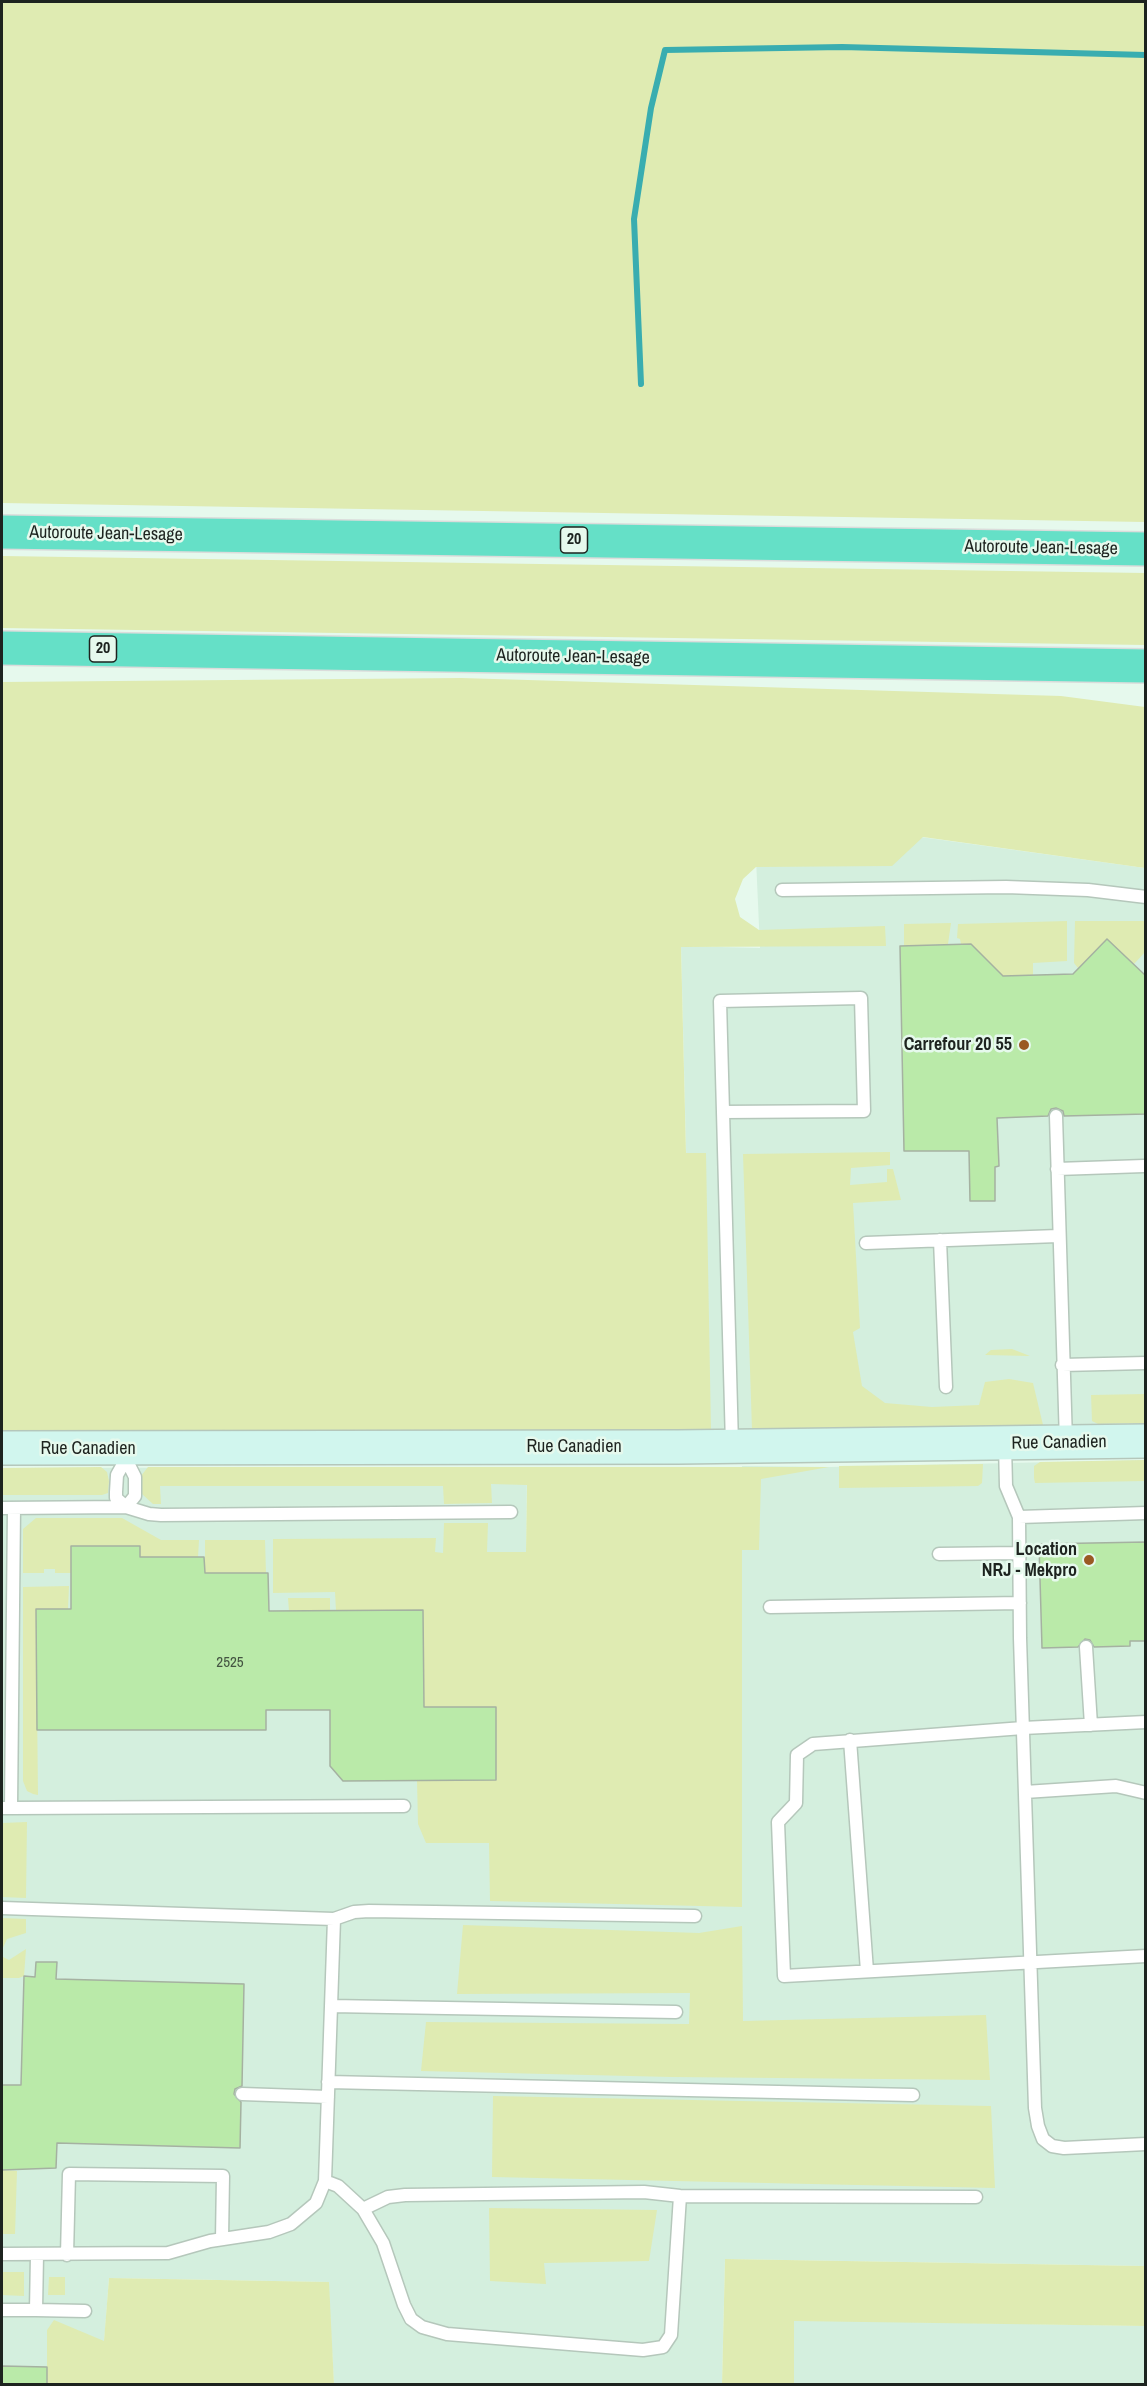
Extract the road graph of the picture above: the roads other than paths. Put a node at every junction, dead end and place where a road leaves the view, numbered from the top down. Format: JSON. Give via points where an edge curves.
{"nodes":[{"id":1,"x":2,"y":532,"type":"edge"},
{"id":2,"x":1146,"y":549,"type":"edge"},
{"id":3,"x":2,"y":648,"type":"edge"},
{"id":4,"x":1111,"y":666,"type":"junction"},
{"id":5,"x":1146,"y":666,"type":"edge"},
{"id":6,"x":1146,"y":676,"type":"edge"},
{"id":7,"x":782,"y":890,"type":"dead end"},
{"id":8,"x":1146,"y":897,"type":"edge"},
{"id":9,"x":723,"y":1112,"type":"junction"},
{"id":10,"x":1056,"y":1116,"type":"dead end"},
{"id":11,"x":1144,"y":1166,"type":"edge"},
{"id":12,"x":1057,"y":1169,"type":"junction"},
{"id":13,"x":1058,"y":1236,"type":"junction"},
{"id":14,"x":940,"y":1240,"type":"junction"},
{"id":15,"x":866,"y":1243,"type":"dead end"},
{"id":16,"x":1146,"y":1364,"type":"edge"},
{"id":17,"x":1062,"y":1365,"type":"junction"},
{"id":18,"x":946,"y":1387,"type":"dead end"},
{"id":19,"x":1146,"y":1441,"type":"edge"},
{"id":20,"x":1005,"y":1443,"type":"junction"},
{"id":21,"x":1066,"y":1443,"type":"junction"},
{"id":22,"x":732,"y":1447,"type":"junction"},
{"id":23,"x":2,"y":1448,"type":"edge"},
{"id":24,"x":127,"y":1454,"type":"junction"},
{"id":25,"x":126,"y":1507,"type":"junction"},
{"id":26,"x":8,"y":1508,"type":"edge"},
{"id":27,"x":511,"y":1512,"type":"dead end"},
{"id":28,"x":1146,"y":1513,"type":"edge"},
{"id":29,"x":1019,"y":1517,"type":"junction"},
{"id":30,"x":1019,"y":1553,"type":"junction"},
{"id":31,"x":939,"y":1554,"type":"dead end"},
{"id":32,"x":1020,"y":1602,"type":"junction"},
{"id":33,"x":771,"y":1607,"type":"dead end"},
{"id":34,"x":1086,"y":1647,"type":"dead end"},
{"id":35,"x":6,"y":1699,"type":"edge"},
{"id":36,"x":1146,"y":1722,"type":"edge"},
{"id":37,"x":1091,"y":1725,"type":"junction"},
{"id":38,"x":1023,"y":1728,"type":"junction"},
{"id":39,"x":850,"y":1740,"type":"junction"},
{"id":40,"x":1025,"y":1792,"type":"junction"},
{"id":41,"x":1146,"y":1793,"type":"edge"},
{"id":42,"x":404,"y":1806,"type":"dead end"},
{"id":43,"x":6,"y":1808,"type":"edge"},
{"id":44,"x":2,"y":1908,"type":"edge"},
{"id":45,"x":695,"y":1916,"type":"dead end"},
{"id":46,"x":334,"y":1919,"type":"junction"},
{"id":47,"x":1146,"y":1956,"type":"edge"},
{"id":48,"x":1030,"y":1962,"type":"junction"},
{"id":49,"x":867,"y":1971,"type":"junction"},
{"id":50,"x":331,"y":2006,"type":"junction"},
{"id":51,"x":676,"y":2012,"type":"dead end"},
{"id":52,"x":328,"y":2082,"type":"junction"},
{"id":53,"x":242,"y":2094,"type":"dead end"},
{"id":54,"x":913,"y":2095,"type":"dead end"},
{"id":55,"x":328,"y":2097,"type":"junction"},
{"id":56,"x":1146,"y":2144,"type":"edge"},
{"id":57,"x":325,"y":2181,"type":"junction"},
{"id":58,"x":680,"y":2196,"type":"junction"},
{"id":59,"x":976,"y":2197,"type":"dead end"},
{"id":60,"x":363,"y":2209,"type":"junction"},
{"id":61,"x":222,"y":2240,"type":"junction"},
{"id":62,"x":2,"y":2254,"type":"edge"},
{"id":63,"x":37,"y":2255,"type":"junction"},
{"id":64,"x":67,"y":2255,"type":"junction"},
{"id":65,"x":2,"y":2310,"type":"edge"},
{"id":66,"x":36,"y":2310,"type":"junction"},
{"id":67,"x":85,"y":2311,"type":"dead end"}],
"edges":[{"from":1,"to":2,"type":"highway","name":"Autoroute Jean-Lesage","number":"20"},
{"from":3,"to":4,"type":"highway","name":"Autoroute Jean-Lesage","number":"20"},
{"from":4,"to":5,"type":"highway","name":"Autoroute Jean-Lesage","number":"20"},
{"from":4,"to":6,"type":"highway"},
{"from":7,"to":8,"type":"lane","via":[[1006,887]]},
{"from":9,"to":9,"type":"lane","via":[[720,1001],[861,998],[864,1111]]},
{"from":9,"to":22,"type":"lane"},
{"from":10,"to":12,"type":"lane"},
{"from":11,"to":12,"type":"lane"},
{"from":12,"to":13,"type":"lane"},
{"from":13,"to":14,"type":"lane"},
{"from":13,"to":17,"type":"lane"},
{"from":14,"to":15,"type":"lane"},
{"from":14,"to":18,"type":"lane"},
{"from":16,"to":17,"type":"lane"},
{"from":17,"to":21,"type":"lane"},
{"from":19,"to":21,"type":"street","name":"Rue Canadien"},
{"from":20,"to":21,"type":"street","name":"Rue Canadien"},
{"from":20,"to":22,"type":"street","name":"Rue Canadien"},
{"from":20,"to":29,"type":"lane","via":[[1006,1486]]},
{"from":22,"to":24,"type":"street","name":"Rue Canadien"},
{"from":23,"to":24,"type":"street","name":"Rue Canadien"},
{"from":24,"to":25,"type":"lane","via":[[135,1477],[135,1496]]},
{"from":24,"to":25,"type":"lane","via":[[117,1475],[116,1492],[116,1498]]},
{"from":25,"to":26,"type":"lane"},
{"from":25,"to":27,"type":"lane","via":[[161,1515]]},
{"from":26,"to":35,"type":"lane"},
{"from":28,"to":29,"type":"lane"},
{"from":29,"to":30,"type":"lane"},
{"from":30,"to":31,"type":"lane"},
{"from":30,"to":32,"type":"lane"},
{"from":32,"to":33,"type":"lane"},
{"from":32,"to":38,"type":"lane"},
{"from":34,"to":37,"type":"lane"},
{"from":35,"to":43,"type":"lane"},
{"from":36,"to":37,"type":"lane"},
{"from":37,"to":38,"type":"lane"},
{"from":38,"to":39,"type":"lane"},
{"from":38,"to":40,"type":"lane"},
{"from":39,"to":49,"type":"lane"},
{"from":39,"to":49,"type":"lane","via":[[813,1744],[795,1761],[796,1803],[778,1822],[784,1976]]},
{"from":40,"to":41,"type":"lane","via":[[1116,1786]]},
{"from":40,"to":48,"type":"lane"},
{"from":42,"to":43,"type":"lane"},
{"from":44,"to":46,"type":"lane"},
{"from":45,"to":46,"type":"lane","via":[[369,1911]]},
{"from":46,"to":50,"type":"lane"},
{"from":47,"to":48,"type":"lane"},
{"from":48,"to":49,"type":"lane"},
{"from":48,"to":56,"type":"lane","via":[[1035,2108],[1043,2139],[1064,2148]]},
{"from":50,"to":51,"type":"lane"},
{"from":50,"to":52,"type":"lane"},
{"from":52,"to":54,"type":"lane"},
{"from":52,"to":55,"type":"lane"},
{"from":53,"to":55,"type":"lane"},
{"from":55,"to":57,"type":"lane"},
{"from":57,"to":60,"type":"lane","via":[[338,2186]]},
{"from":57,"to":61,"type":"lane","via":[[316,2203],[291,2224]]},
{"from":58,"to":59,"type":"lane"},
{"from":58,"to":60,"type":"lane","via":[[644,2192],[405,2195]]},
{"from":58,"to":60,"type":"lane","via":[[671,2335],[669,2342],[656,2350],[447,2334],[422,2327],[411,2319],[404,2305],[383,2243]]},
{"from":61,"to":64,"type":"lane","via":[[157,2254]]},
{"from":61,"to":64,"type":"lane","via":[[223,2176],[69,2174]]},
{"from":62,"to":63,"type":"lane"},
{"from":63,"to":64,"type":"lane"},
{"from":63,"to":66,"type":"lane"},
{"from":65,"to":66,"type":"lane"},
{"from":66,"to":67,"type":"lane"}]}
